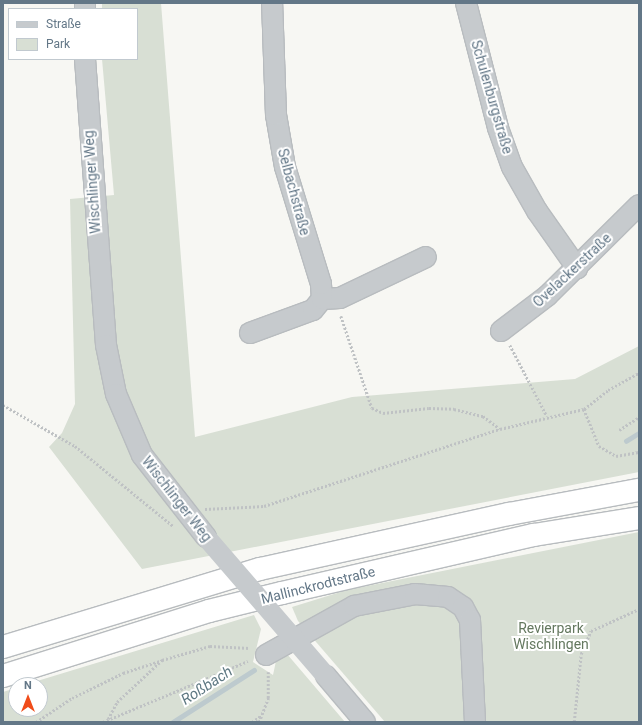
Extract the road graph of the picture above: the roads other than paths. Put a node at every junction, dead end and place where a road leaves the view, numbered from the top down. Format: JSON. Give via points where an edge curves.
{"nodes":[{"id":1,"x":272,"y":3,"type":"edge"},
{"id":2,"x":466,"y":3,"type":"edge"},
{"id":3,"x":85,"y":60,"type":"edge"},
{"id":4,"x":639,"y":205,"type":"edge"},
{"id":5,"x":426,"y":257,"type":"dead end"},
{"id":6,"x":577,"y":268,"type":"junction"},
{"id":7,"x":322,"y":300,"type":"junction"},
{"id":8,"x":501,"y":331,"type":"road end"},
{"id":9,"x":250,"y":333,"type":"dead end"},
{"id":10,"x":639,"y":490,"type":"edge"},
{"id":11,"x":639,"y":518,"type":"edge"},
{"id":12,"x":3,"y":647,"type":"edge"},
{"id":13,"x":255,"y":655,"type":"road end"},
{"id":14,"x":3,"y":676,"type":"edge"},
{"id":15,"x":365,"y":722,"type":"edge"},
{"id":16,"x":475,"y":722,"type":"edge"}],
"edges":[{"from":1,"to":7,"type":"street","name":"Selbachstraße","via":[[276,116],[285,167],[321,284]]},
{"from":2,"to":6,"type":"street","name":"Schulenburgstraße","via":[[498,128],[512,167],[537,211]]},
{"from":3,"to":15,"type":"street","name":"Wischlinger Weg","bridge":true,"via":[[106,345],[116,394],[142,455],[206,536]]},
{"from":4,"to":6,"type":"street","name":"Ovelackerstraße"},
{"from":5,"to":7,"type":"street","via":[[340,298]]},
{"from":6,"to":8,"type":"street","name":"Ovelackerstraße"},
{"from":7,"to":9,"type":"street","via":[[312,310]]},
{"from":10,"to":12,"type":"highway","name":"Mallinckrodtstraße","via":[[509,514],[260,569]]},
{"from":11,"to":14,"type":"highway","name":"Mallinckrodtstraße","via":[[534,535],[209,611]]},
{"from":13,"to":16,"type":"street","via":[[354,606],[415,594],[448,597],[463,607],[470,620]]}]}
